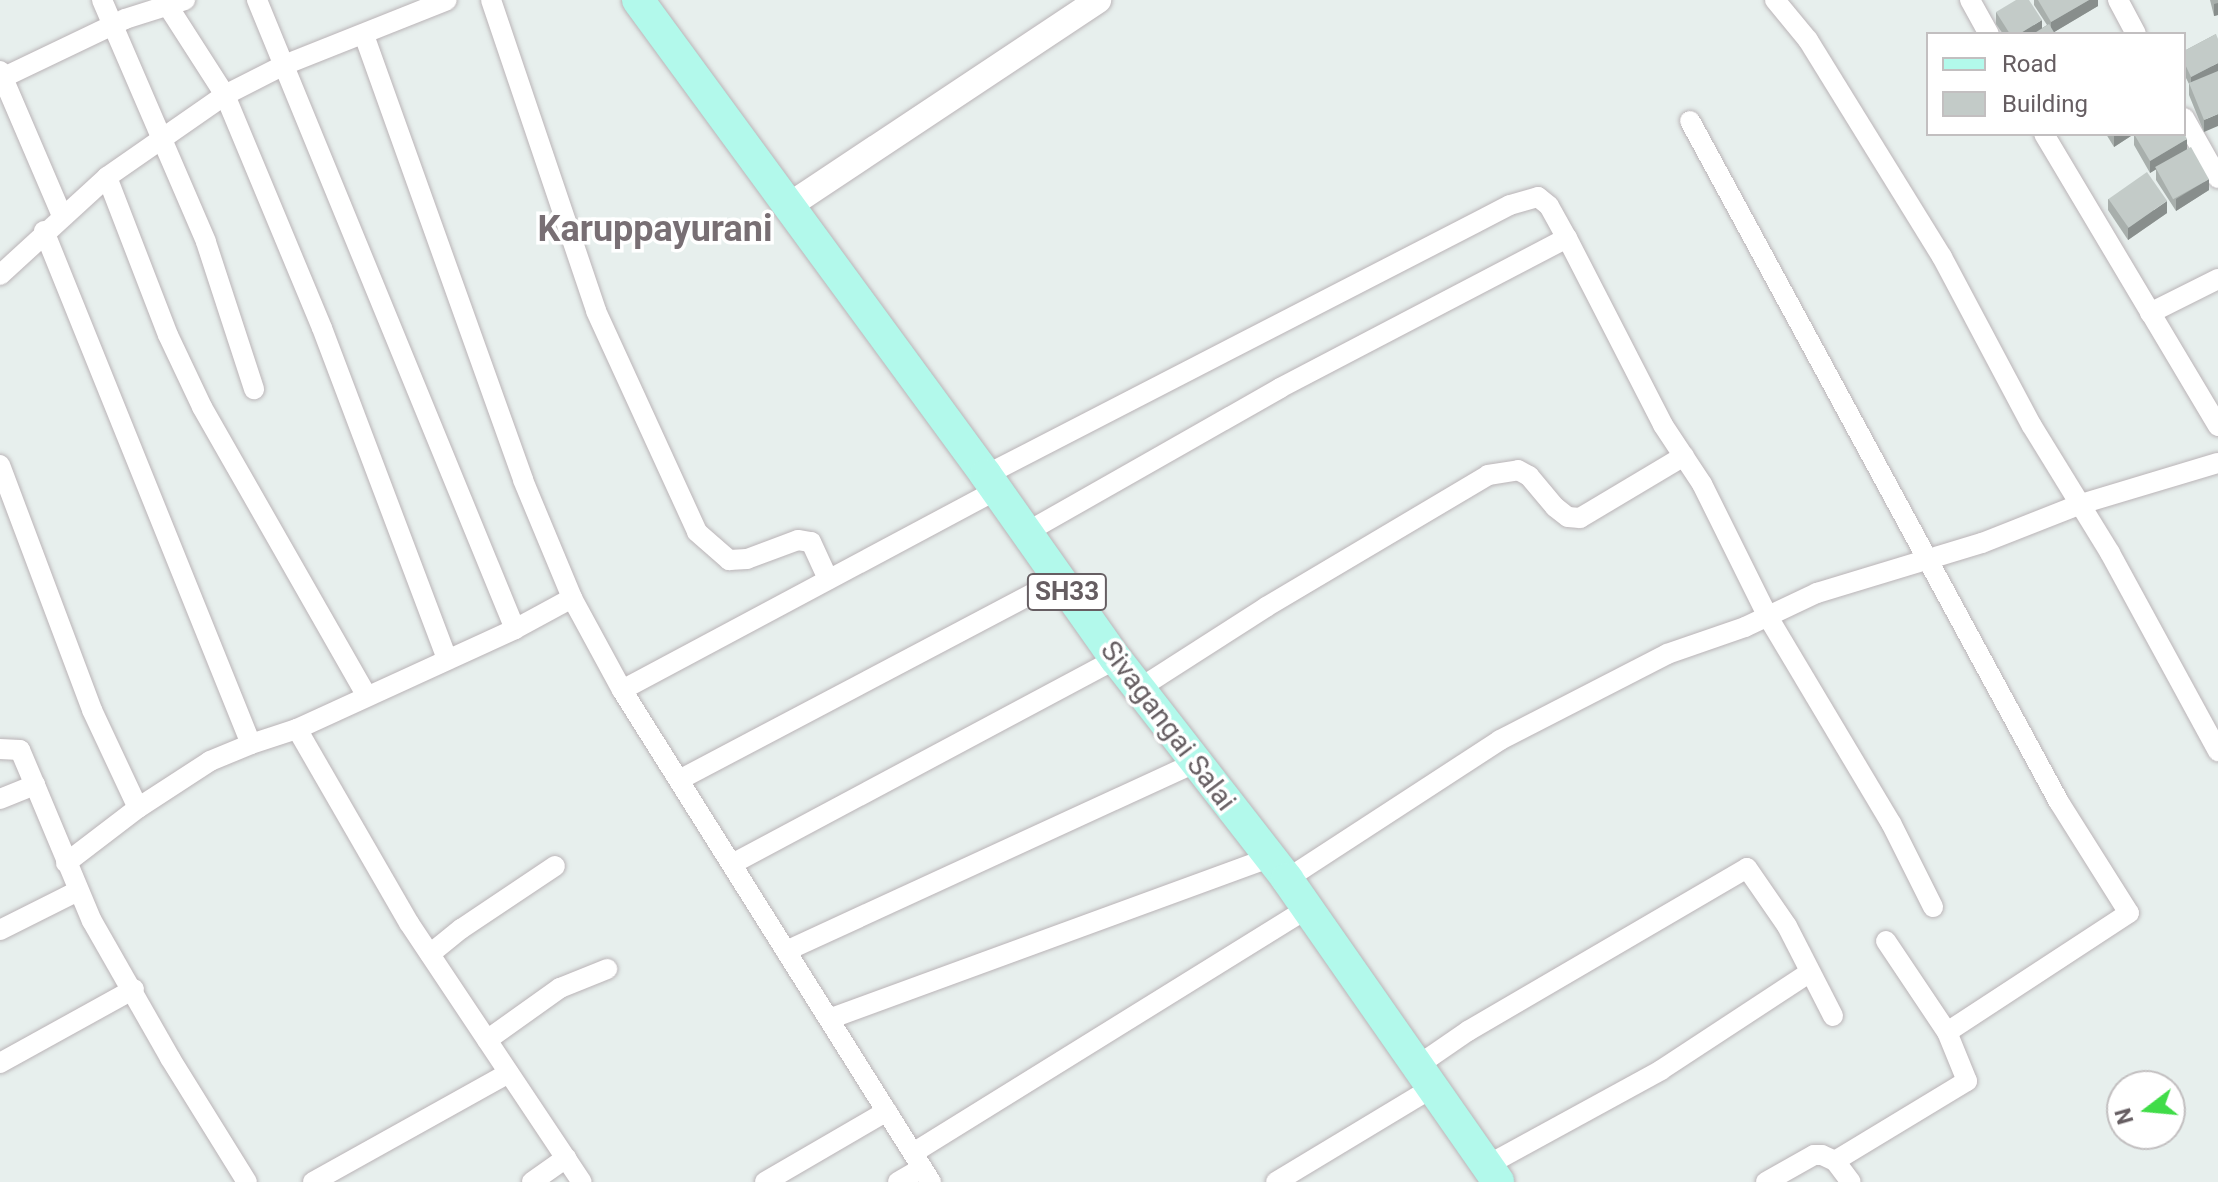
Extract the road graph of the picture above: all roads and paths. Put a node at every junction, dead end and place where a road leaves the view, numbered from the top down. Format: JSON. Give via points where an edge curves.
{"nodes":[{"id":1,"x":102,"y":0,"type":"edge"},
{"id":2,"x":257,"y":0,"type":"edge"},
{"id":3,"x":447,"y":0,"type":"edge"},
{"id":4,"x":491,"y":0,"type":"edge"},
{"id":5,"x":638,"y":0,"type":"edge"},
{"id":6,"x":1098,"y":0,"type":"edge"},
{"id":7,"x":1775,"y":0,"type":"edge"},
{"id":8,"x":1970,"y":0,"type":"edge"},
{"id":9,"x":2118,"y":0,"type":"edge"},
{"id":10,"x":172,"y":2,"type":"edge"},
{"id":11,"x":113,"y":26,"type":"junction"},
{"id":12,"x":1988,"y":32,"type":"edge"},
{"id":13,"x":2135,"y":32,"type":"edge"},
{"id":14,"x":364,"y":35,"type":"junction"},
{"id":15,"x":284,"y":65,"type":"junction"},
{"id":16,"x":1,"y":76,"type":"edge"},
{"id":17,"x":225,"y":95,"type":"junction"},
{"id":18,"x":1690,"y":121,"type":"dead end"},
{"id":19,"x":2186,"y":122,"type":"edge"},
{"id":20,"x":2045,"y":136,"type":"edge"},
{"id":21,"x":159,"y":139,"type":"junction"},
{"id":22,"x":107,"y":177,"type":"junction"},
{"id":23,"x":2218,"y":178,"type":"edge"},
{"id":24,"x":790,"y":205,"type":"junction"},
{"id":25,"x":62,"y":216,"type":"junction"},
{"id":26,"x":44,"y":231,"type":"junction"},
{"id":27,"x":1567,"y":238,"type":"junction"},
{"id":28,"x":0,"y":275,"type":"edge"},
{"id":29,"x":2218,"y":279,"type":"edge"},
{"id":30,"x":2150,"y":313,"type":"junction"},
{"id":31,"x":254,"y":389,"type":"dead end"},
{"id":32,"x":2218,"y":426,"type":"edge"},
{"id":33,"x":1684,"y":456,"type":"junction"},
{"id":34,"x":2218,"y":463,"type":"edge"},
{"id":35,"x":0,"y":465,"type":"edge"},
{"id":36,"x":991,"y":483,"type":"junction"},
{"id":37,"x":2081,"y":504,"type":"junction"},
{"id":38,"x":1027,"y":532,"type":"junction"},
{"id":39,"x":1928,"y":558,"type":"junction"},
{"id":40,"x":828,"y":579,"type":"junction"},
{"id":41,"x":1059,"y":580,"type":"junction"},
{"id":42,"x":572,"y":598,"type":"junction"},
{"id":43,"x":1768,"y":617,"type":"junction"},
{"id":44,"x":515,"y":629,"type":"junction"},
{"id":45,"x":447,"y":659,"type":"junction"},
{"id":46,"x":1116,"y":659,"type":"junction"},
{"id":47,"x":1140,"y":688,"type":"junction"},
{"id":48,"x":622,"y":690,"type":"junction"},
{"id":49,"x":367,"y":696,"type":"junction"},
{"id":50,"x":297,"y":729,"type":"junction"},
{"id":51,"x":251,"y":744,"type":"junction"},
{"id":52,"x":0,"y":749,"type":"edge"},
{"id":53,"x":2218,"y":751,"type":"edge"},
{"id":54,"x":1194,"y":763,"type":"junction"},
{"id":55,"x":679,"y":780,"type":"junction"},
{"id":56,"x":35,"y":785,"type":"junction"},
{"id":57,"x":0,"y":799,"type":"edge"},
{"id":58,"x":138,"y":808,"type":"junction"},
{"id":59,"x":66,"y":863,"type":"junction"},
{"id":60,"x":732,"y":864,"type":"junction"},
{"id":61,"x":555,"y":866,"type":"dead end"},
{"id":62,"x":1278,"y":868,"type":"junction"},
{"id":63,"x":78,"y":891,"type":"junction"},
{"id":64,"x":1933,"y":907,"type":"dead end"},
{"id":65,"x":1307,"y":909,"type":"junction"},
{"id":66,"x":0,"y":930,"type":"edge"},
{"id":67,"x":1886,"y":941,"type":"dead end"},
{"id":68,"x":786,"y":951,"type":"junction"},
{"id":69,"x":430,"y":954,"type":"junction"},
{"id":70,"x":607,"y":969,"type":"dead end"},
{"id":71,"x":1810,"y":972,"type":"junction"},
{"id":72,"x":134,"y":989,"type":"junction"},
{"id":73,"x":1833,"y":1016,"type":"dead end"},
{"id":74,"x":829,"y":1019,"type":"junction"},
{"id":75,"x":1947,"y":1032,"type":"junction"},
{"id":76,"x":487,"y":1040,"type":"junction"},
{"id":77,"x":0,"y":1063,"type":"edge"},
{"id":78,"x":509,"y":1073,"type":"junction"},
{"id":79,"x":1425,"y":1077,"type":"junction"},
{"id":80,"x":887,"y":1111,"type":"junction"},
{"id":81,"x":566,"y":1158,"type":"junction"},
{"id":82,"x":1835,"y":1161,"type":"junction"},
{"id":83,"x":922,"y":1167,"type":"edge"},
{"id":84,"x":1492,"y":1174,"type":"edge"},
{"id":85,"x":247,"y":1182,"type":"edge"},
{"id":86,"x":313,"y":1182,"type":"edge"},
{"id":87,"x":532,"y":1182,"type":"edge"},
{"id":88,"x":582,"y":1182,"type":"edge"},
{"id":89,"x":765,"y":1182,"type":"edge"},
{"id":90,"x":898,"y":1182,"type":"edge"},
{"id":91,"x":1276,"y":1182,"type":"edge"},
{"id":92,"x":1766,"y":1182,"type":"edge"},
{"id":93,"x":1851,"y":1182,"type":"edge"}],
"edges":[{"from":1,"to":11,"type":"street"},
{"from":2,"to":15,"type":"street"},
{"from":3,"to":14,"type":"street"},
{"from":4,"to":40,"type":"street","via":[[596,311],[697,532],[729,560],[747,559],[798,540],[811,542]]},
{"from":5,"to":24,"type":"main road","name":"Sivagangai Salai","number":"SH33"},
{"from":6,"to":24,"type":"street"},
{"from":7,"to":37,"type":"street","via":[[1808,40],[1942,257],[2032,426]]},
{"from":8,"to":12,"type":"street"},
{"from":9,"to":13,"type":"street"},
{"from":10,"to":11,"type":"street"},
{"from":10,"to":17,"type":"street"},
{"from":11,"to":16,"type":"street"},
{"from":11,"to":21,"type":"street"},
{"from":14,"to":15,"type":"street"},
{"from":14,"to":42,"type":"street","via":[[523,480]]},
{"from":15,"to":17,"type":"street"},
{"from":15,"to":44,"type":"street"},
{"from":16,"to":25,"type":"street"},
{"from":17,"to":21,"type":"street"},
{"from":17,"to":45,"type":"street","via":[[322,328]]},
{"from":18,"to":39,"type":"street"},
{"from":19,"to":23,"type":"street"},
{"from":20,"to":30,"type":"street"},
{"from":21,"to":22,"type":"street"},
{"from":21,"to":31,"type":"street","via":[[206,242]]},
{"from":22,"to":25,"type":"street"},
{"from":22,"to":49,"type":"street","via":[[202,407]]},
{"from":24,"to":36,"type":"main road","name":"Sivagangai Salai","number":"SH33"},
{"from":25,"to":26,"type":"street"},
{"from":26,"to":28,"type":"street"},
{"from":26,"to":51,"type":"street"},
{"from":27,"to":33,"type":"street"},
{"from":27,"to":36,"type":"street","via":[[1538,197],[1510,205]]},
{"from":27,"to":38,"type":"street","via":[[1280,388]]},
{"from":29,"to":30,"type":"street"},
{"from":30,"to":32,"type":"street"},
{"from":33,"to":43,"type":"street"},
{"from":33,"to":47,"type":"street","via":[[1580,518],[1568,517],[1518,470],[1488,475]]},
{"from":34,"to":37,"type":"street"},
{"from":35,"to":58,"type":"street","via":[[92,710]]},
{"from":36,"to":38,"type":"main road","name":"Sivagangai Salai","number":"SH33"},
{"from":36,"to":40,"type":"street"},
{"from":37,"to":39,"type":"street"},
{"from":37,"to":53,"type":"street"},
{"from":38,"to":41,"type":"main road","name":"Sivagangai Salai","number":"SH33"},
{"from":39,"to":43,"type":"street","via":[[1817,593]]},
{"from":39,"to":75,"type":"street","via":[[2059,802],[2129,913]]},
{"from":40,"to":48,"type":"street"},
{"from":41,"to":46,"type":"main road","name":"Sivagangai Salai","number":"SH33"},
{"from":41,"to":55,"type":"street"},
{"from":42,"to":44,"type":"street"},
{"from":42,"to":48,"type":"street"},
{"from":43,"to":62,"type":"street","via":[[1667,654],[1513,733]]},
{"from":43,"to":64,"type":"street","via":[[1891,823]]},
{"from":44,"to":45,"type":"street"},
{"from":45,"to":49,"type":"street"},
{"from":46,"to":47,"type":"main road","name":"Sivagangai Salai","number":"SH33"},
{"from":46,"to":60,"type":"street"},
{"from":47,"to":54,"type":"main road","name":"Sivagangai Salai","number":"SH33"},
{"from":48,"to":55,"type":"street"},
{"from":49,"to":50,"type":"street"},
{"from":50,"to":51,"type":"street"},
{"from":50,"to":69,"type":"street"},
{"from":51,"to":58,"type":"street","via":[[210,761]]},
{"from":52,"to":56,"type":"street","via":[[20,750]]},
{"from":54,"to":62,"type":"main road","name":"Sivagangai Salai","number":"SH33"},
{"from":54,"to":68,"type":"street"},
{"from":55,"to":60,"type":"street"},
{"from":56,"to":57,"type":"street"},
{"from":56,"to":59,"type":"street"},
{"from":58,"to":59,"type":"street"},
{"from":59,"to":63,"type":"street"},
{"from":60,"to":68,"type":"street"},
{"from":61,"to":69,"type":"street"},
{"from":62,"to":65,"type":"main road","name":"Sivagangai Salai","number":"SH33"},
{"from":62,"to":74,"type":"street"},
{"from":63,"to":66,"type":"street"},
{"from":63,"to":72,"type":"street"},
{"from":65,"to":79,"type":"main road","name":"Sivagangai Salai","number":"SH33"},
{"from":65,"to":83,"type":"street"},
{"from":67,"to":75,"type":"street"},
{"from":68,"to":74,"type":"street"},
{"from":69,"to":76,"type":"street"},
{"from":70,"to":76,"type":"street","via":[[560,988]]},
{"from":71,"to":73,"type":"street"},
{"from":71,"to":79,"type":"street","via":[[1787,926],[1747,868],[1468,1031]]},
{"from":71,"to":84,"type":"street"},
{"from":72,"to":77,"type":"street"},
{"from":72,"to":85,"type":"street"},
{"from":74,"to":80,"type":"street"},
{"from":75,"to":82,"type":"street","via":[[1967,1081]]},
{"from":76,"to":78,"type":"street"},
{"from":78,"to":81,"type":"street"},
{"from":78,"to":86,"type":"street"},
{"from":79,"to":84,"type":"main road","name":"Sivagangai Salai","number":"SH33"},
{"from":79,"to":91,"type":"street"},
{"from":80,"to":83,"type":"street"},
{"from":80,"to":89,"type":"street"},
{"from":81,"to":87,"type":"street"},
{"from":81,"to":88,"type":"street"},
{"from":82,"to":92,"type":"street","via":[[1814,1155]]},
{"from":82,"to":93,"type":"street"},
{"from":83,"to":90,"type":"street"}]}
